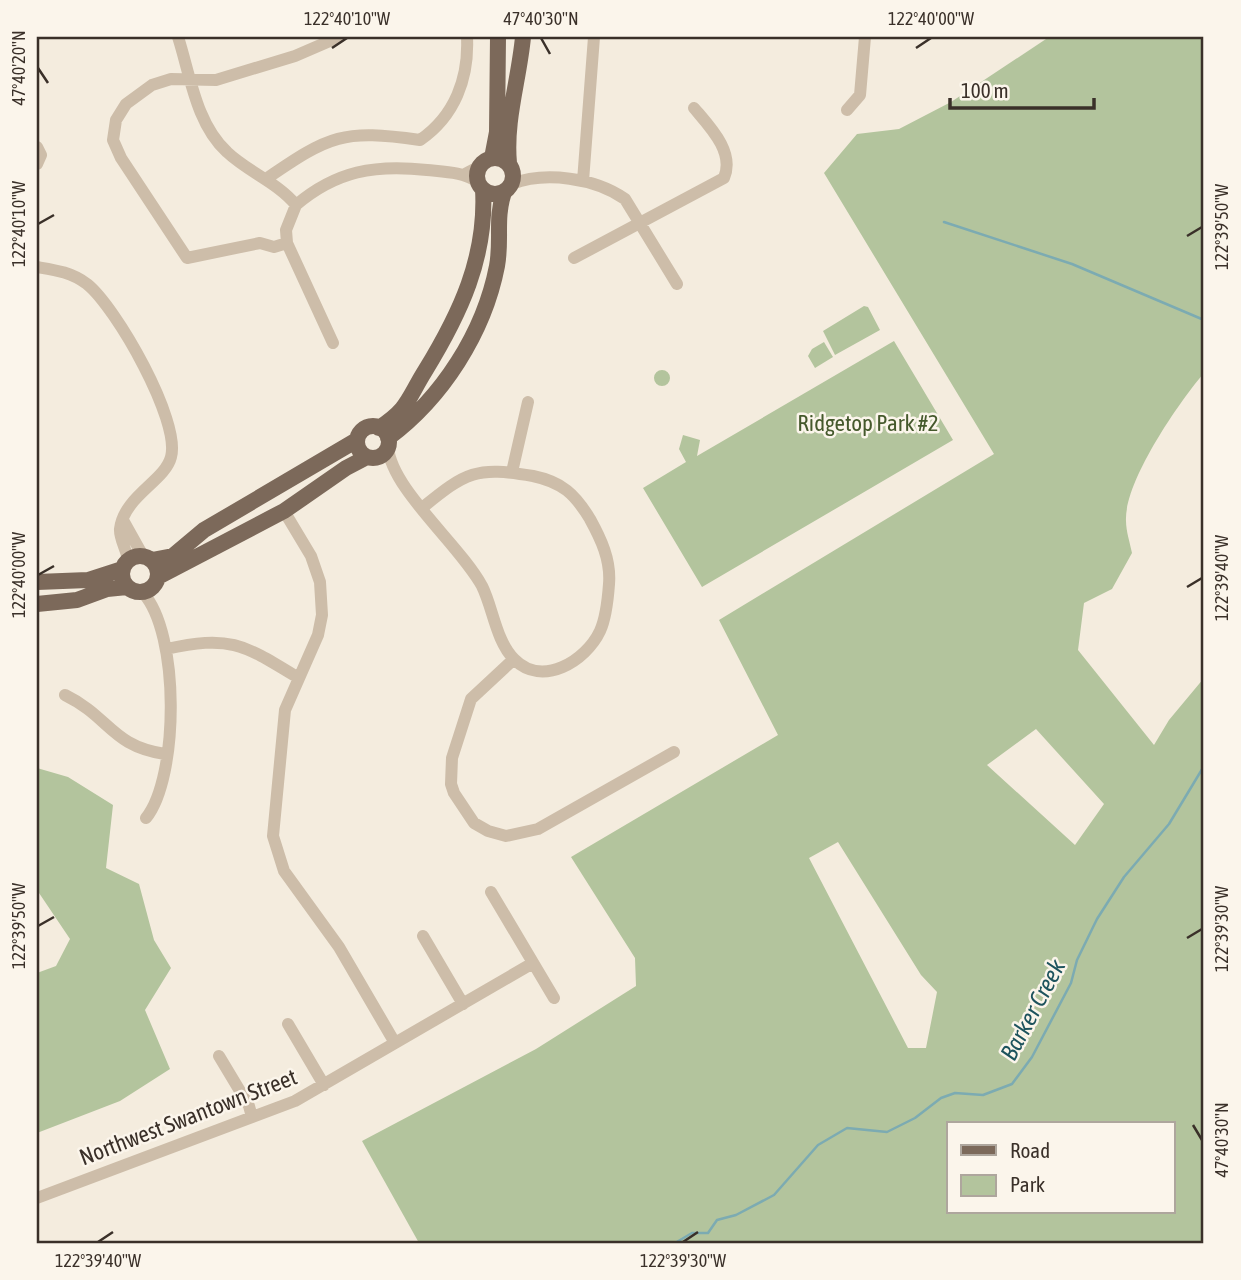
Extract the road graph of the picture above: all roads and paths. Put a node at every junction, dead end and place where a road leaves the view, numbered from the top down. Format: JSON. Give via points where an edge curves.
{"nodes":[{"id":1,"x":178,"y":37,"type":"edge"},
{"id":2,"x":339,"y":37,"type":"edge"},
{"id":3,"x":467,"y":37,"type":"edge"},
{"id":4,"x":498,"y":37,"type":"edge"},
{"id":5,"x":523,"y":37,"type":"edge"},
{"id":6,"x":594,"y":37,"type":"edge"},
{"id":7,"x":865,"y":37,"type":"edge"},
{"id":8,"x":192,"y":79,"type":"junction"},
{"id":9,"x":694,"y":108,"type":"dead end"},
{"id":10,"x":847,"y":110,"type":"dead end"},
{"id":11,"x":37,"y":147,"type":"edge"},
{"id":12,"x":37,"y":164,"type":"edge"},
{"id":13,"x":480,"y":174,"type":"junction"},
{"id":14,"x":513,"y":177,"type":"junction"},
{"id":15,"x":266,"y":179,"type":"junction"},
{"id":16,"x":583,"y":181,"type":"junction"},
{"id":17,"x":296,"y":205,"type":"junction"},
{"id":18,"x":641,"y":224,"type":"junction"},
{"id":19,"x":287,"y":243,"type":"junction"},
{"id":20,"x":574,"y":258,"type":"dead end"},
{"id":21,"x":37,"y":267,"type":"edge"},
{"id":22,"x":677,"y":284,"type":"dead end"},
{"id":23,"x":333,"y":344,"type":"dead end"},
{"id":24,"x":528,"y":402,"type":"dead end"},
{"id":25,"x":357,"y":440,"type":"junction"},
{"id":26,"x":382,"y":448,"type":"junction"},
{"id":27,"x":512,"y":472,"type":"junction"},
{"id":28,"x":422,"y":508,"type":"junction"},
{"id":29,"x":284,"y":511,"type":"junction"},
{"id":30,"x":136,"y":561,"type":"junction"},
{"id":31,"x":37,"y":582,"type":"edge"},
{"id":32,"x":127,"y":587,"type":"junction"},
{"id":33,"x":151,"y":589,"type":"junction"},
{"id":34,"x":37,"y":604,"type":"edge"},
{"id":35,"x":166,"y":649,"type":"junction"},
{"id":36,"x":514,"y":659,"type":"junction"},
{"id":37,"x":297,"y":677,"type":"junction"},
{"id":38,"x":65,"y":695,"type":"dead end"},
{"id":39,"x":674,"y":752,"type":"dead end"},
{"id":40,"x":165,"y":754,"type":"junction"},
{"id":41,"x":146,"y":818,"type":"dead end"},
{"id":42,"x":491,"y":892,"type":"dead end"},
{"id":43,"x":423,"y":936,"type":"dead end"},
{"id":44,"x":533,"y":962,"type":"junction"},
{"id":45,"x":554,"y":998,"type":"dead end"},
{"id":46,"x":463,"y":1004,"type":"junction"},
{"id":47,"x":288,"y":1024,"type":"dead end"},
{"id":48,"x":395,"y":1044,"type":"junction"},
{"id":49,"x":219,"y":1056,"type":"dead end"},
{"id":50,"x":324,"y":1085,"type":"junction"},
{"id":51,"x":252,"y":1118,"type":"junction"},
{"id":52,"x":37,"y":1198,"type":"edge"}],
"edges":[{"from":1,"to":8,"type":"street"},
{"from":2,"to":8,"type":"street","via":[[236,74]]},
{"from":3,"to":15,"type":"street","via":[[466,68],[455,104],[427,135],[420,139],[347,135],[305,152]]},
{"from":4,"to":13,"type":"main road","via":[[497,132]]},
{"from":5,"to":14,"type":"main road","via":[[509,120]]},
{"from":6,"to":16,"type":"street"},
{"from":7,"to":10,"type":"street","via":[[860,95]]},
{"from":8,"to":15,"type":"street","via":[[196,101],[226,152]]},
{"from":8,"to":19,"type":"street","via":[[152,85],[126,104],[116,120],[113,139],[121,158],[187,258],[260,243],[274,247]]},
{"from":9,"to":18,"type":"street","via":[[727,157],[724,178]]},
{"from":11,"to":12,"type":"street","via":[[41,155]]},
{"from":13,"to":14,"type":"main road"},
{"from":13,"to":14,"type":"main road","via":[[493,194]]},
{"from":13,"to":17,"type":"street","via":[[372,168],[334,179]]},
{"from":13,"to":26,"type":"main road","via":[[484,228],[464,300]]},
{"from":14,"to":16,"type":"street"},
{"from":14,"to":26,"type":"main road","via":[[497,216],[498,264],[478,324],[438,390]]},
{"from":15,"to":17,"type":"street"},
{"from":16,"to":18,"type":"street","via":[[625,199]]},
{"from":17,"to":19,"type":"street","via":[[286,230]]},
{"from":18,"to":20,"type":"street"},
{"from":18,"to":22,"type":"street"},
{"from":19,"to":23,"type":"street"},
{"from":21,"to":30,"type":"street","via":[[68,272],[88,285],[112,313],[166,409],[174,440],[171,461],[127,508],[120,528]]},
{"from":24,"to":27,"type":"street"},
{"from":25,"to":26,"type":"main road","via":[[359,451]]},
{"from":25,"to":26,"type":"main road","via":[[366,428]]},
{"from":25,"to":30,"type":"main road","via":[[204,530],[173,556]]},
{"from":26,"to":28,"type":"street"},
{"from":26,"to":29,"type":"main road"},
{"from":27,"to":28,"type":"street","via":[[473,473]]},
{"from":27,"to":36,"type":"street","via":[[561,485],[577,498],[600,537],[609,584],[602,628],[594,643],[573,661],[538,672]]},
{"from":28,"to":36,"type":"street","via":[[481,585]]},
{"from":29,"to":33,"type":"main road"},
{"from":29,"to":37,"type":"street","via":[[311,556],[322,597],[318,635]]},
{"from":30,"to":31,"type":"main road","via":[[88,580]]},
{"from":30,"to":32,"type":"main road","via":[[122,579]]},
{"from":30,"to":33,"type":"main road"},
{"from":32,"to":33,"type":"main road"},
{"from":32,"to":34,"type":"main road"},
{"from":33,"to":35,"type":"street"},
{"from":35,"to":37,"type":"street","via":[[228,642],[260,654]]},
{"from":35,"to":40,"type":"street","via":[[172,676]]},
{"from":36,"to":39,"type":"street","via":[[471,699],[452,758],[454,793],[468,817],[488,831],[506,836],[538,829]]},
{"from":37,"to":48,"type":"street","via":[[285,710],[280,748],[272,825],[276,853],[301,899],[339,947]]},
{"from":38,"to":40,"type":"street","via":[[98,715],[127,744]]},
{"from":40,"to":41,"type":"street","via":[[160,798]]},
{"from":42,"to":44,"type":"street"},
{"from":43,"to":46,"type":"street"},
{"from":44,"to":45,"type":"street"},
{"from":44,"to":46,"type":"street","name":"Northwest Swantown Street"},
{"from":46,"to":48,"type":"street","name":"Northwest Swantown Street"},
{"from":47,"to":50,"type":"street"},
{"from":48,"to":50,"type":"street","name":"Northwest Swantown Street"},
{"from":49,"to":51,"type":"street"},
{"from":50,"to":51,"type":"street","name":"Northwest Swantown Street"},
{"from":51,"to":52,"type":"street","name":"Northwest Swantown Street"}]}
